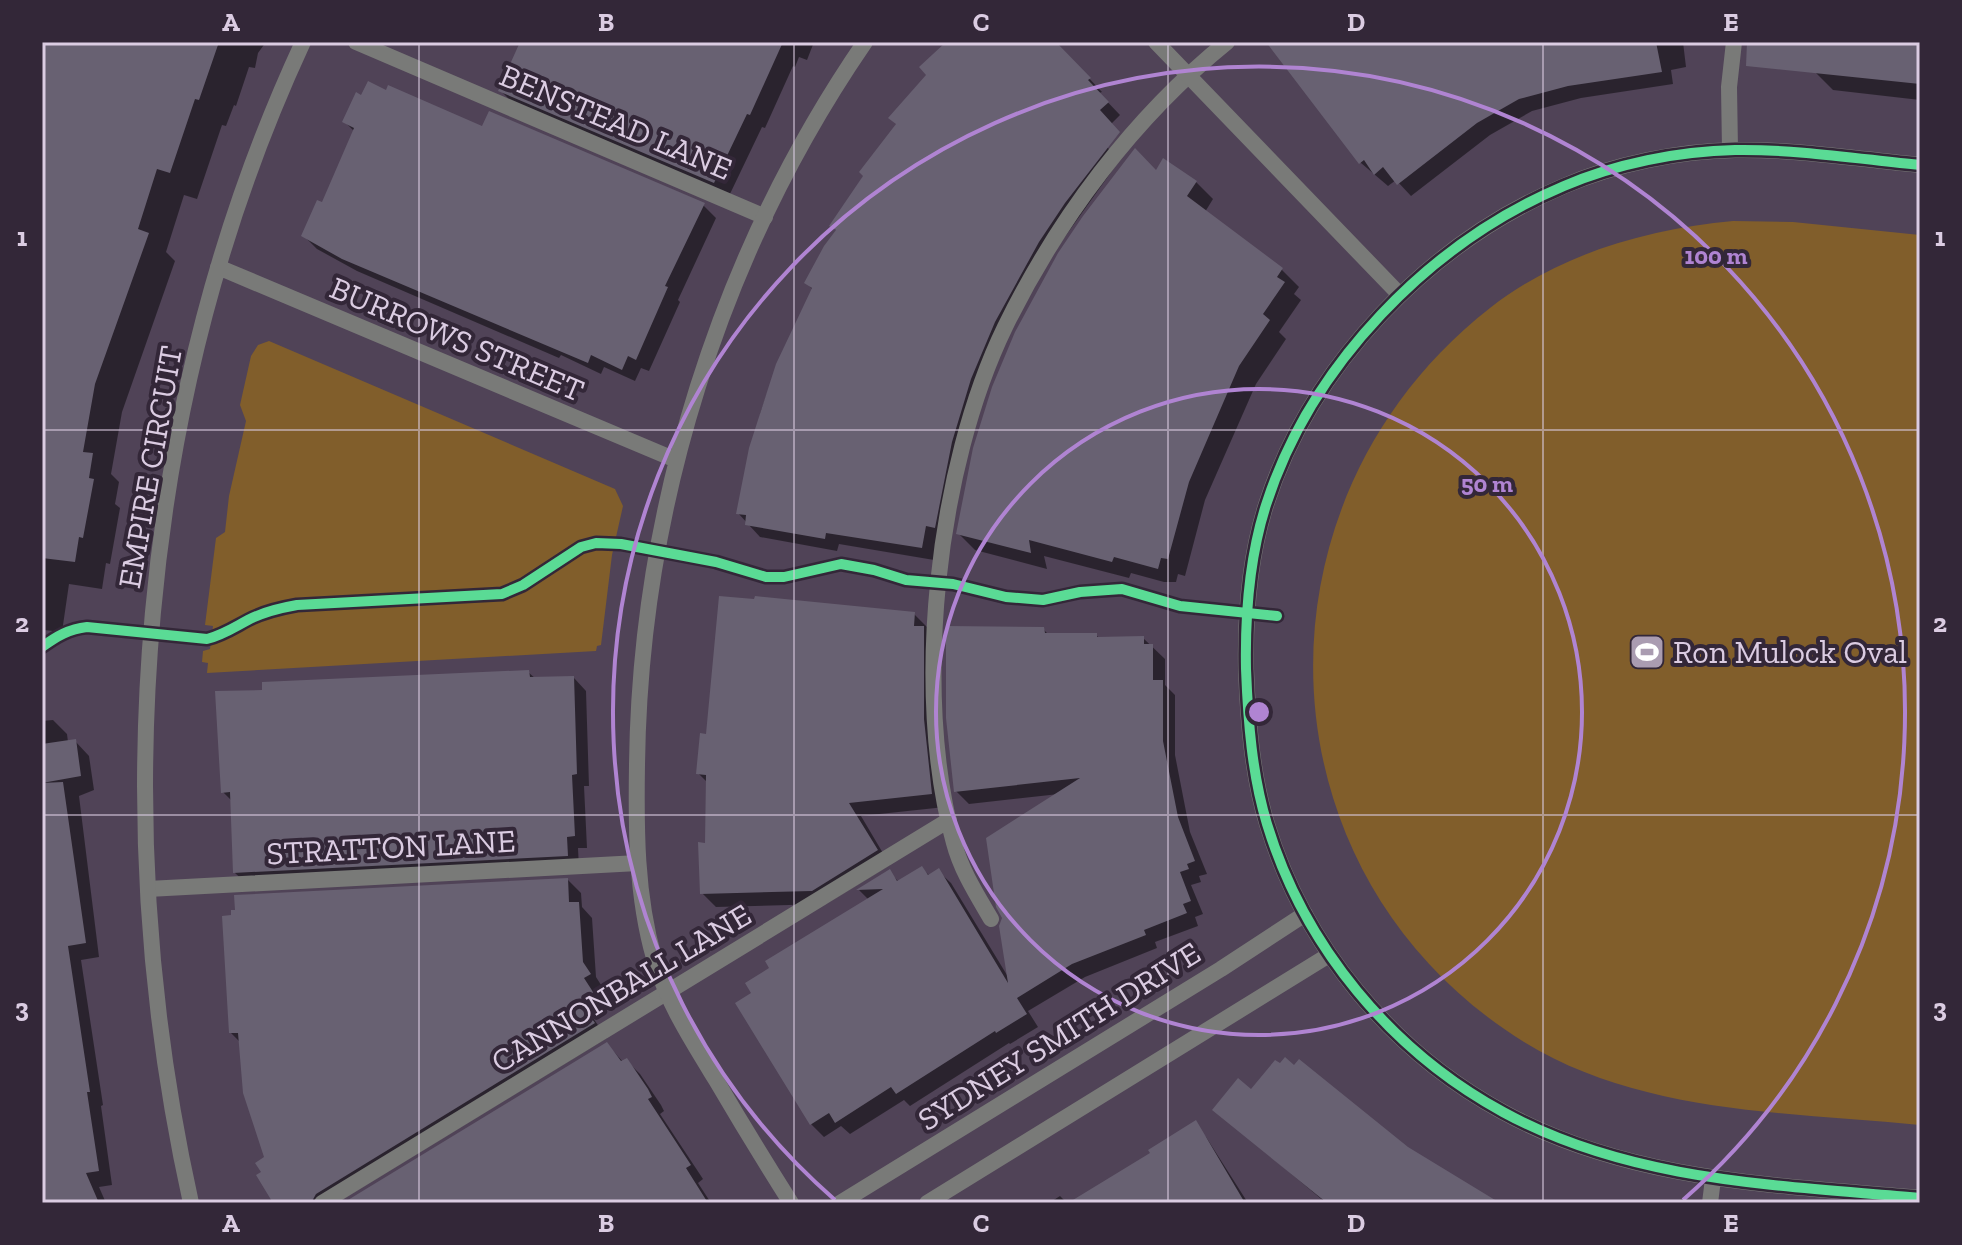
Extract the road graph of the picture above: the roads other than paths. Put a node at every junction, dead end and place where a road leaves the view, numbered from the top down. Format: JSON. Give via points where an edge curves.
{"nodes":[{"id":1,"x":303,"y":42,"type":"edge"},
{"id":2,"x":356,"y":42,"type":"edge"},
{"id":3,"x":865,"y":42,"type":"edge"},
{"id":4,"x":1156,"y":42,"type":"edge"},
{"id":5,"x":1227,"y":42,"type":"edge"},
{"id":6,"x":1734,"y":42,"type":"edge"},
{"id":7,"x":1188,"y":75,"type":"junction"},
{"id":8,"x":1730,"y":150,"type":"junction"},
{"id":9,"x":1920,"y":165,"type":"edge"},
{"id":10,"x":765,"y":217,"type":"junction"},
{"id":11,"x":218,"y":267,"type":"junction"},
{"id":12,"x":1399,"y":294,"type":"junction"},
{"id":13,"x":676,"y":460,"type":"junction"},
{"id":14,"x":949,"y":820,"type":"junction"},
{"id":15,"x":638,"y":863,"type":"junction"},
{"id":16,"x":148,"y":889,"type":"junction"},
{"id":17,"x":1305,"y":914,"type":"junction"},
{"id":18,"x":991,"y":919,"type":"dead end"},
{"id":19,"x":1329,"y":955,"type":"junction"},
{"id":20,"x":667,"y":993,"type":"junction"},
{"id":21,"x":1713,"y":1179,"type":"junction"},
{"id":22,"x":1920,"y":1198,"type":"edge"},
{"id":23,"x":191,"y":1203,"type":"edge"},
{"id":24,"x":322,"y":1203,"type":"edge"},
{"id":25,"x":791,"y":1203,"type":"edge"},
{"id":26,"x":840,"y":1203,"type":"edge"},
{"id":27,"x":927,"y":1203,"type":"edge"},
{"id":28,"x":1710,"y":1203,"type":"edge"}],
"edges":[{"from":1,"to":11,"type":"street","name":"EMPIRE CIRCUIT","via":[[258,148]]},
{"from":2,"to":10,"type":"street","name":"BENSTEAD LANE"},
{"from":3,"to":10,"type":"street"},
{"from":4,"to":7,"type":"street"},
{"from":5,"to":7,"type":"street"},
{"from":6,"to":8,"type":"street"},
{"from":7,"to":12,"type":"street"},
{"from":7,"to":14,"type":"street","via":[[1134,130],[1049,249],[1004,328],[961,448],[938,582],[933,683]]},
{"from":8,"to":9,"type":"street"},
{"from":8,"to":12,"type":"street","via":[[1616,168],[1566,185],[1480,231]]},
{"from":10,"to":13,"type":"street","via":[[727,306]]},
{"from":11,"to":13,"type":"street","name":"BURROWS STREET"},
{"from":11,"to":16,"type":"street","name":"EMPIRE CIRCUIT","via":[[174,461],[157,581],[145,762]]},
{"from":12,"to":17,"type":"street","via":[[1342,362],[1302,425],[1269,496],[1251,570],[1245,628],[1252,749],[1266,819]]},
{"from":13,"to":15,"type":"street","via":[[640,663]]},
{"from":14,"to":18,"type":"street","via":[[960,862]]},
{"from":14,"to":20,"type":"street","name":"CANNONBALL LANE"},
{"from":15,"to":16,"type":"street","name":"STRATTON LANE"},
{"from":15,"to":20,"type":"street","via":[[654,958]]},
{"from":16,"to":23,"type":"street","name":"EMPIRE CIRCUIT","via":[[163,1054]]},
{"from":17,"to":19,"type":"street"},
{"from":17,"to":26,"type":"street","name":"SYDNEY SMITH DRIVE"},
{"from":19,"to":21,"type":"street","via":[[1404,1041],[1498,1109],[1588,1150]]},
{"from":19,"to":27,"type":"street"},
{"from":20,"to":24,"type":"street","name":"CANNONBALL LANE"},
{"from":20,"to":25,"type":"street"},
{"from":21,"to":22,"type":"street"},
{"from":21,"to":28,"type":"street"}]}
